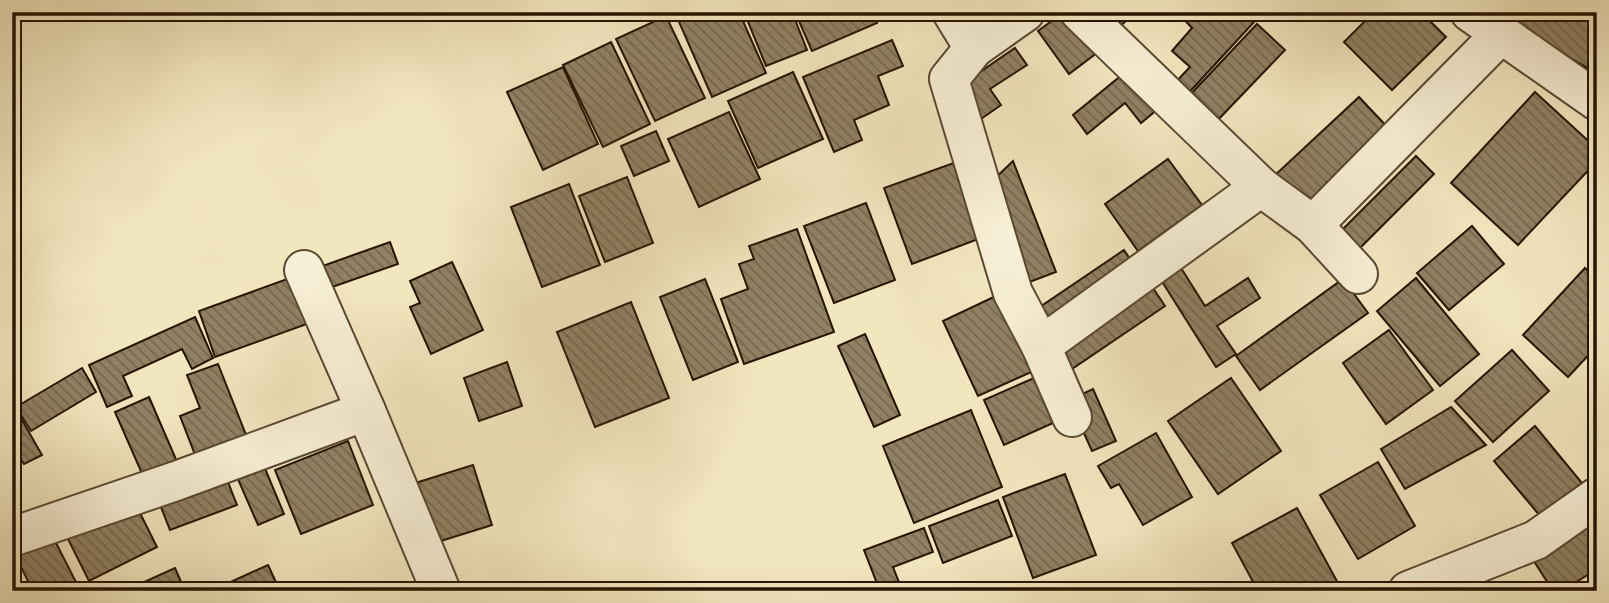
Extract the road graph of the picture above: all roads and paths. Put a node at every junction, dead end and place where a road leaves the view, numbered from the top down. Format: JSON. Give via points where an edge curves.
{"nodes":[{"id":1,"x":952,"y":12,"type":"edge"},
{"id":2,"x":1025,"y":12,"type":"edge"},
{"id":3,"x":1080,"y":12,"type":"edge"},
{"id":4,"x":1470,"y":12,"type":"edge"},
{"id":5,"x":1500,"y":35,"type":"junction"},
{"id":6,"x":974,"y":48,"type":"junction"},
{"id":7,"x":1597,"y":101,"type":"edge"},
{"id":8,"x":1261,"y":187,"type":"junction"},
{"id":9,"x":1313,"y":225,"type":"junction"},
{"id":10,"x":304,"y":270,"type":"dead end"},
{"id":11,"x":1358,"y":274,"type":"dead end"},
{"id":12,"x":1041,"y":346,"type":"junction"},
{"id":13,"x":366,"y":411,"type":"junction"},
{"id":14,"x":1072,"y":417,"type":"dead end"},
{"id":15,"x":1597,"y":497,"type":"edge"},
{"id":16,"x":12,"y":537,"type":"edge"},
{"id":17,"x":441,"y":591,"type":"edge"},
{"id":18,"x":1408,"y":591,"type":"edge"}],
"edges":[{"from":1,"to":6,"type":"street"},
{"from":2,"to":6,"type":"street"},
{"from":3,"to":8,"type":"street"},
{"from":4,"to":5,"type":"street"},
{"from":5,"to":7,"type":"street"},
{"from":5,"to":9,"type":"street"},
{"from":6,"to":12,"type":"street","via":[[949,79],[1013,293]]},
{"from":8,"to":9,"type":"street"},
{"from":8,"to":12,"type":"street"},
{"from":9,"to":11,"type":"street"},
{"from":10,"to":13,"type":"street"},
{"from":12,"to":14,"type":"street"},
{"from":13,"to":16,"type":"street"},
{"from":13,"to":17,"type":"street"},
{"from":15,"to":18,"type":"street","via":[[1536,540]]}]}
